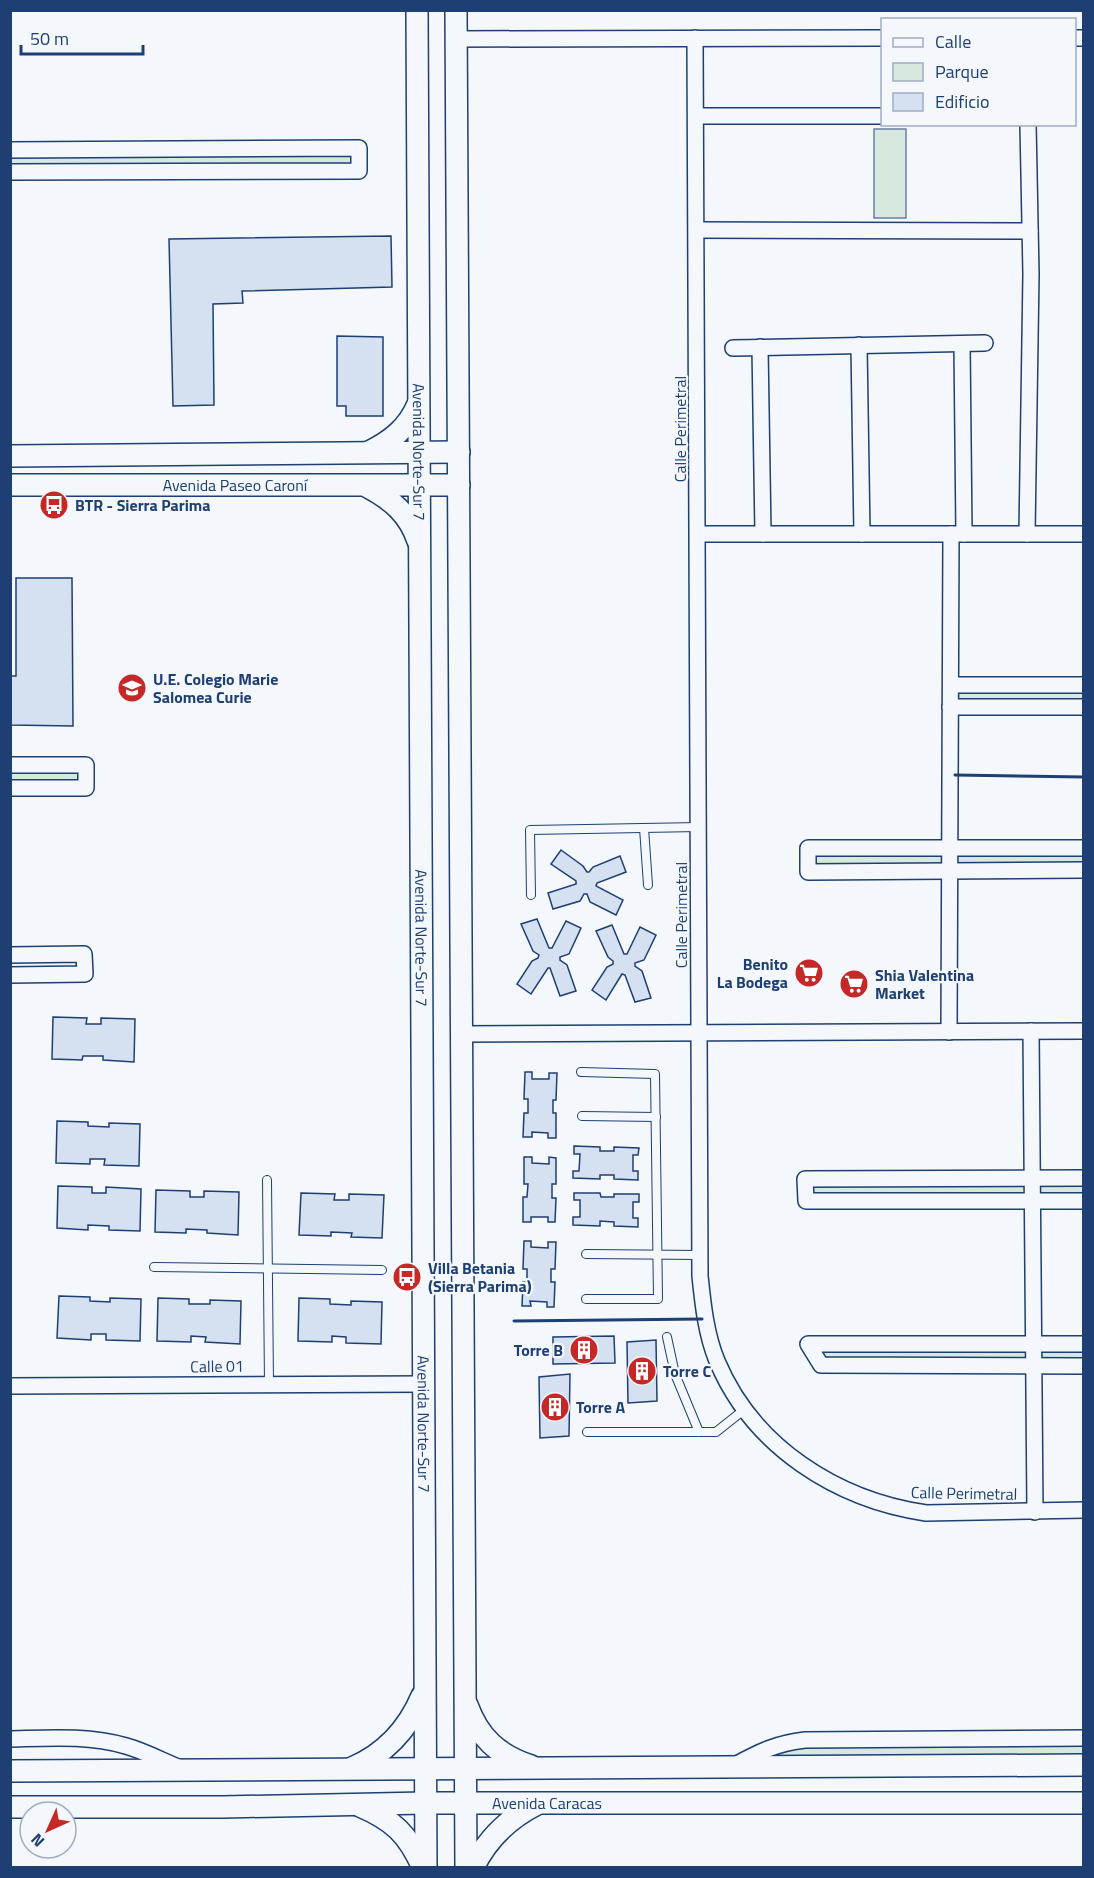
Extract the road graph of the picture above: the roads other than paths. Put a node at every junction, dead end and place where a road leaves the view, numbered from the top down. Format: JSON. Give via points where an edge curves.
{"nodes":[{"id":1,"x":417,"y":10,"type":"edge"},
{"id":2,"x":456,"y":10,"type":"edge"},
{"id":3,"x":695,"y":38,"type":"junction"},
{"id":4,"x":881,"y":38,"type":"edge"},
{"id":5,"x":456,"y":39,"type":"junction"},
{"id":6,"x":696,"y":116,"type":"junction"},
{"id":7,"x":881,"y":116,"type":"edge"},
{"id":8,"x":1028,"y":126,"type":"edge"},
{"id":9,"x":10,"y":150,"type":"edge"},
{"id":10,"x":10,"y":172,"type":"edge"},
{"id":11,"x":697,"y":230,"type":"junction"},
{"id":12,"x":1030,"y":231,"type":"junction"},
{"id":13,"x":985,"y":343,"type":"dead end"},
{"id":14,"x":962,"y":344,"type":"junction"},
{"id":15,"x":860,"y":345,"type":"junction"},
{"id":16,"x":760,"y":347,"type":"junction"},
{"id":17,"x":733,"y":348,"type":"dead end"},
{"id":18,"x":419,"y":401,"type":"junction"},
{"id":19,"x":368,"y":452,"type":"junction"},
{"id":20,"x":419,"y":452,"type":"junction"},
{"id":21,"x":459,"y":452,"type":"junction"},
{"id":22,"x":10,"y":456,"type":"edge"},
{"id":23,"x":10,"y":485,"type":"edge"},
{"id":24,"x":364,"y":485,"type":"junction"},
{"id":25,"x":459,"y":485,"type":"junction"},
{"id":26,"x":420,"y":486,"type":"junction"},
{"id":27,"x":699,"y":534,"type":"junction"},
{"id":28,"x":762,"y":534,"type":"junction"},
{"id":29,"x":862,"y":534,"type":"junction"},
{"id":30,"x":957,"y":534,"type":"junction"},
{"id":31,"x":1027,"y":534,"type":"junction"},
{"id":32,"x":1083,"y":534,"type":"edge"},
{"id":33,"x":421,"y":547,"type":"junction"},
{"id":34,"x":951,"y":685,"type":"junction"},
{"id":35,"x":1083,"y":685,"type":"edge"},
{"id":36,"x":950,"y":707,"type":"junction"},
{"id":37,"x":1083,"y":707,"type":"edge"},
{"id":38,"x":10,"y":765,"type":"edge"},
{"id":39,"x":10,"y":788,"type":"edge"},
{"id":40,"x":699,"y":827,"type":"junction"},
{"id":41,"x":644,"y":828,"type":"junction"},
{"id":42,"x":950,"y":848,"type":"junction"},
{"id":43,"x":1083,"y":848,"type":"edge"},
{"id":44,"x":1083,"y":870,"type":"edge"},
{"id":45,"x":950,"y":871,"type":"junction"},
{"id":46,"x":648,"y":885,"type":"dead end"},
{"id":47,"x":531,"y":895,"type":"dead end"},
{"id":48,"x":10,"y":955,"type":"edge"},
{"id":49,"x":10,"y":975,"type":"edge"},
{"id":50,"x":1031,"y":1031,"type":"junction"},
{"id":51,"x":1083,"y":1031,"type":"edge"},
{"id":52,"x":949,"y":1032,"type":"junction"},
{"id":53,"x":698,"y":1033,"type":"junction"},
{"id":54,"x":462,"y":1034,"type":"junction"},
{"id":55,"x":581,"y":1072,"type":"dead end"},
{"id":56,"x":582,"y":1116,"type":"dead end"},
{"id":57,"x":656,"y":1117,"type":"junction"},
{"id":58,"x":1083,"y":1178,"type":"edge"},
{"id":59,"x":1032,"y":1179,"type":"junction"},
{"id":60,"x":267,"y":1180,"type":"dead end"},
{"id":61,"x":1032,"y":1201,"type":"junction"},
{"id":62,"x":1083,"y":1201,"type":"edge"},
{"id":63,"x":586,"y":1254,"type":"dead end"},
{"id":64,"x":658,"y":1254,"type":"junction"},
{"id":65,"x":700,"y":1255,"type":"junction"},
{"id":66,"x":154,"y":1267,"type":"dead end"},
{"id":67,"x":268,"y":1268,"type":"junction"},
{"id":68,"x":382,"y":1270,"type":"dead end"},
{"id":69,"x":586,"y":1299,"type":"dead end"},
{"id":70,"x":667,"y":1336,"type":"dead end"},
{"id":71,"x":1034,"y":1344,"type":"junction"},
{"id":72,"x":1083,"y":1344,"type":"edge"},
{"id":73,"x":1034,"y":1366,"type":"junction"},
{"id":74,"x":1083,"y":1366,"type":"edge"},
{"id":75,"x":269,"y":1384,"type":"junction"},
{"id":76,"x":424,"y":1384,"type":"junction"},
{"id":77,"x":10,"y":1386,"type":"edge"},
{"id":78,"x":745,"y":1409,"type":"junction"},
{"id":79,"x":587,"y":1432,"type":"dead end"},
{"id":80,"x":699,"y":1432,"type":"junction"},
{"id":81,"x":1083,"y":1510,"type":"edge"},
{"id":82,"x":1035,"y":1512,"type":"junction"},
{"id":83,"x":425,"y":1690,"type":"junction"},
{"id":84,"x":465,"y":1698,"type":"junction"},
{"id":85,"x":1083,"y":1738,"type":"edge"},
{"id":86,"x":10,"y":1739,"type":"edge"},
{"id":87,"x":1083,"y":1765,"type":"edge"},
{"id":88,"x":729,"y":1767,"type":"junction"},
{"id":89,"x":425,"y":1769,"type":"junction"},
{"id":90,"x":540,"y":1769,"type":"junction"},
{"id":91,"x":186,"y":1770,"type":"junction"},
{"id":92,"x":347,"y":1770,"type":"junction"},
{"id":93,"x":465,"y":1770,"type":"junction"},
{"id":94,"x":10,"y":1771,"type":"edge"},
{"id":95,"x":354,"y":1803,"type":"junction"},
{"id":96,"x":425,"y":1803,"type":"junction"},
{"id":97,"x":466,"y":1803,"type":"junction"},
{"id":98,"x":538,"y":1803,"type":"junction"},
{"id":99,"x":1083,"y":1803,"type":"edge"},
{"id":100,"x":10,"y":1807,"type":"edge"},
{"id":101,"x":424,"y":1868,"type":"edge"},
{"id":102,"x":466,"y":1868,"type":"edge"},
{"id":103,"x":473,"y":1868,"type":"edge"}],
"edges":[{"from":1,"to":18,"type":"main road","name":"Avenida Norte-Sur 7"},
{"from":2,"to":5,"type":"main road"},
{"from":3,"to":4,"type":"street"},
{"from":3,"to":5,"type":"street"},
{"from":3,"to":6,"type":"street","name":"Calle Perimetral"},
{"from":5,"to":21,"type":"main road"},
{"from":6,"to":7,"type":"street"},
{"from":6,"to":11,"type":"street","name":"Calle Perimetral"},
{"from":8,"to":12,"type":"street"},
{"from":9,"to":10,"type":"street","via":[[359,148],[359,171]]},
{"from":11,"to":12,"type":"street"},
{"from":11,"to":27,"type":"street","name":"Calle Perimetral"},
{"from":12,"to":31,"type":"street"},
{"from":13,"to":14,"type":"street"},
{"from":14,"to":15,"type":"street"},
{"from":14,"to":30,"type":"street"},
{"from":15,"to":16,"type":"street"},
{"from":15,"to":29,"type":"street"},
{"from":16,"to":17,"type":"street"},
{"from":16,"to":28,"type":"street"},
{"from":18,"to":19,"type":"main road","via":[[402,430]]},
{"from":18,"to":20,"type":"main road","name":"Avenida Norte-Sur 7"},
{"from":19,"to":20,"type":"main road","name":"Avenida Paseo Caroní"},
{"from":19,"to":22,"type":"main road","name":"Avenida Paseo Caroní"},
{"from":20,"to":21,"type":"main road","name":"Avenida Paseo Caroní"},
{"from":20,"to":26,"type":"main road","name":"Avenida Norte-Sur 7"},
{"from":21,"to":25,"type":"main road"},
{"from":23,"to":24,"type":"main road","name":"Avenida Paseo Caroní"},
{"from":24,"to":26,"type":"main road","name":"Avenida Paseo Caroní"},
{"from":24,"to":33,"type":"main road","via":[[396,504],[408,518]]},
{"from":25,"to":26,"type":"main road","name":"Avenida Paseo Caroní"},
{"from":25,"to":54,"type":"main road"},
{"from":26,"to":33,"type":"main road","name":"Avenida Norte-Sur 7"},
{"from":27,"to":28,"type":"street"},
{"from":27,"to":40,"type":"street","name":"Calle Perimetral"},
{"from":28,"to":29,"type":"street"},
{"from":29,"to":30,"type":"street"},
{"from":30,"to":31,"type":"street"},
{"from":30,"to":34,"type":"street"},
{"from":31,"to":32,"type":"street"},
{"from":33,"to":76,"type":"main road","name":"Avenida Norte-Sur 7"},
{"from":34,"to":35,"type":"street"},
{"from":34,"to":36,"type":"street"},
{"from":36,"to":37,"type":"street"},
{"from":36,"to":42,"type":"street"},
{"from":38,"to":39,"type":"street","via":[[86,765],[86,788]]},
{"from":40,"to":41,"type":"lane"},
{"from":40,"to":53,"type":"street","name":"Calle Perimetral"},
{"from":41,"to":46,"type":"lane"},
{"from":41,"to":47,"type":"lane","via":[[530,830]]},
{"from":42,"to":43,"type":"street"},
{"from":42,"to":45,"type":"street"},
{"from":42,"to":45,"type":"street","via":[[808,848],[808,872]]},
{"from":44,"to":45,"type":"street"},
{"from":45,"to":52,"type":"street"},
{"from":48,"to":49,"type":"street","via":[[84,954],[84,974]]},
{"from":50,"to":51,"type":"street"},
{"from":50,"to":52,"type":"street"},
{"from":50,"to":59,"type":"street"},
{"from":52,"to":53,"type":"street"},
{"from":53,"to":54,"type":"street"},
{"from":53,"to":65,"type":"street","name":"Calle Perimetral"},
{"from":54,"to":84,"type":"main road"},
{"from":55,"to":57,"type":"lane","via":[[655,1074]]},
{"from":56,"to":57,"type":"lane"},
{"from":57,"to":64,"type":"lane"},
{"from":58,"to":59,"type":"street"},
{"from":59,"to":61,"type":"street"},
{"from":59,"to":61,"type":"street","via":[[805,1179],[806,1201]]},
{"from":60,"to":67,"type":"lane"},
{"from":61,"to":62,"type":"street"},
{"from":61,"to":71,"type":"street"},
{"from":63,"to":64,"type":"lane"},
{"from":64,"to":65,"type":"lane"},
{"from":64,"to":69,"type":"lane","via":[[658,1299]]},
{"from":65,"to":78,"type":"street","name":"Calle Perimetral","via":[[708,1334],[726,1380]]},
{"from":66,"to":67,"type":"lane"},
{"from":67,"to":68,"type":"lane"},
{"from":67,"to":75,"type":"lane"},
{"from":70,"to":80,"type":"lane","via":[[675,1374]]},
{"from":71,"to":72,"type":"street"},
{"from":71,"to":73,"type":"street"},
{"from":71,"to":73,"type":"street","via":[[808,1344],[821,1365]]},
{"from":73,"to":74,"type":"street"},
{"from":73,"to":82,"type":"street"},
{"from":75,"to":76,"type":"street","name":"Calle 01"},
{"from":75,"to":77,"type":"street","name":"Calle 01"},
{"from":76,"to":83,"type":"main road","name":"Avenida Norte-Sur 7"},
{"from":78,"to":80,"type":"lane","via":[[716,1432]]},
{"from":78,"to":82,"type":"street","name":"Calle Perimetral","via":[[801,1465],[876,1503],[926,1513]]},
{"from":79,"to":80,"type":"lane"},
{"from":81,"to":82,"type":"street","name":"Calle Perimetral"},
{"from":83,"to":89,"type":"main road","name":"Avenida Norte-Sur 7"},
{"from":83,"to":92,"type":"main road","via":[[416,1711],[394,1740],[380,1753]]},
{"from":84,"to":90,"type":"main road","via":[[472,1718],[497,1749]]},
{"from":84,"to":93,"type":"main road"},
{"from":85,"to":88,"type":"street","name":"Avenida Caracas","via":[[805,1740],[769,1747]]},
{"from":86,"to":91,"type":"street","name":"Avenida Caracas","via":[[102,1741],[127,1746]]},
{"from":87,"to":88,"type":"main road","name":"Avenida Caracas"},
{"from":88,"to":90,"type":"main road","name":"Avenida Caracas"},
{"from":89,"to":92,"type":"main road","name":"Avenida Caracas"},
{"from":89,"to":93,"type":"main road","name":"Avenida Caracas"},
{"from":89,"to":96,"type":"main road","name":"Avenida Norte-Sur 7"},
{"from":90,"to":93,"type":"main road","name":"Avenida Caracas"},
{"from":91,"to":92,"type":"main road","name":"Avenida Caracas"},
{"from":91,"to":94,"type":"main road","name":"Avenida Caracas"},
{"from":93,"to":97,"type":"main road"},
{"from":95,"to":96,"type":"main road","name":"Avenida Caracas"},
{"from":95,"to":100,"type":"main road","name":"Avenida Caracas"},
{"from":95,"to":101,"type":"main road","via":[[388,1820],[402,1832]]},
{"from":96,"to":97,"type":"main road","name":"Avenida Caracas"},
{"from":96,"to":101,"type":"main road","name":"Avenida Norte-Sur 7"},
{"from":97,"to":98,"type":"main road","name":"Avenida Caracas"},
{"from":97,"to":102,"type":"main road"},
{"from":98,"to":99,"type":"main road","name":"Avenida Caracas"},
{"from":98,"to":103,"type":"main road","via":[[505,1825]]}]}
